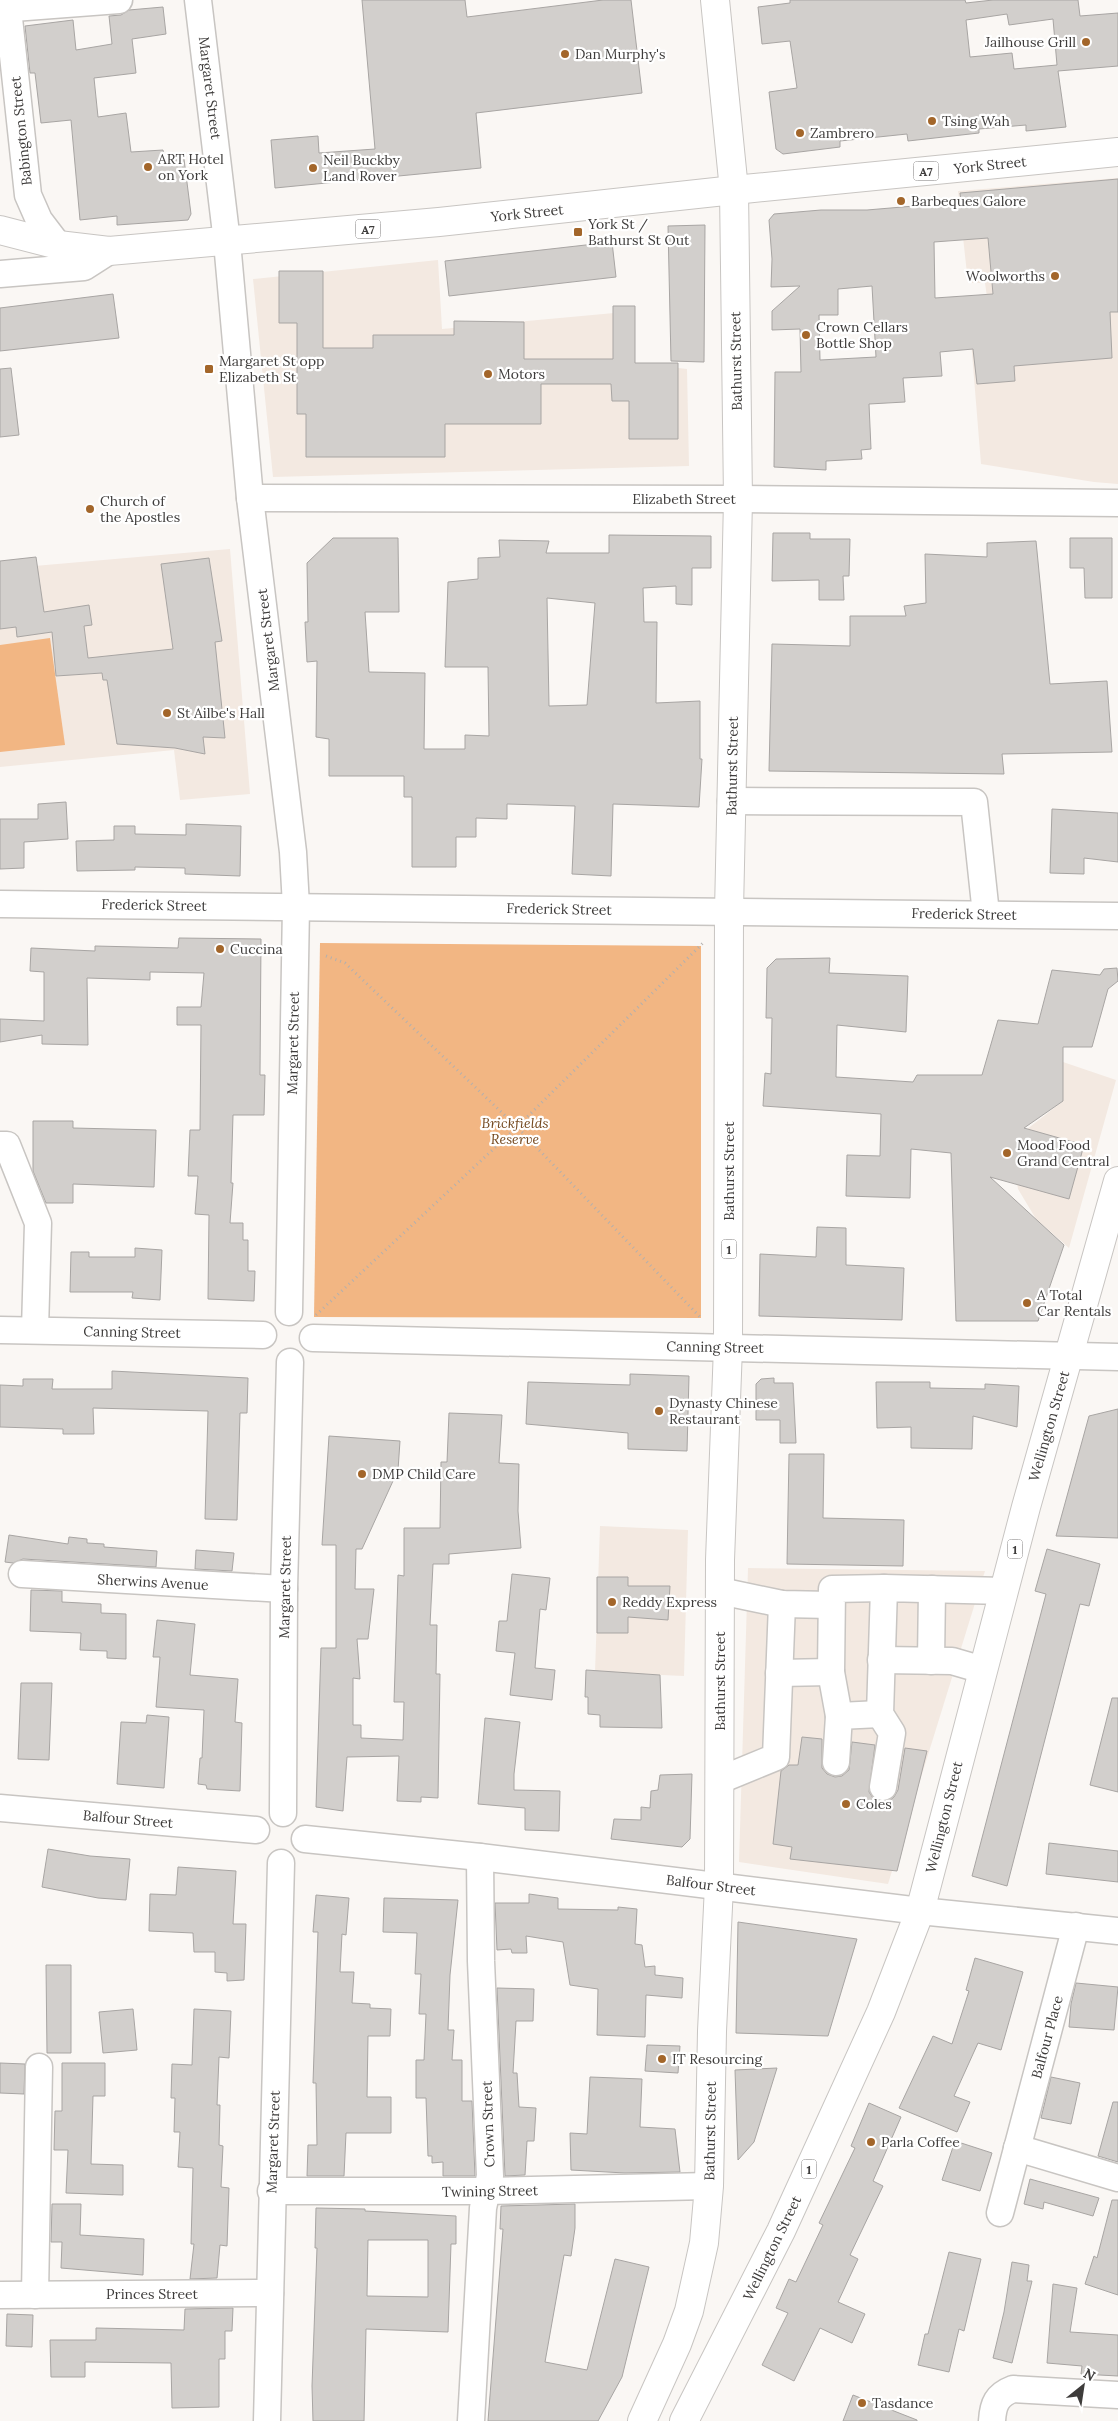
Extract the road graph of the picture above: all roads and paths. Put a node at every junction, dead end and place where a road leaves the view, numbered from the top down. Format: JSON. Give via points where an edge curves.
{"nodes":[{"id":1,"x":119,"y":0,"type":"edge"},
{"id":2,"x":198,"y":0,"type":"edge"},
{"id":3,"x":715,"y":0,"type":"edge"},
{"id":4,"x":4,"y":9,"type":"edge"},
{"id":5,"x":1118,"y":152,"type":"edge"},
{"id":6,"x":734,"y":190,"type":"junction"},
{"id":7,"x":0,"y":230,"type":"edge"},
{"id":8,"x":227,"y":242,"type":"junction"},
{"id":9,"x":58,"y":245,"type":"junction"},
{"id":10,"x":109,"y":251,"type":"junction"},
{"id":11,"x":0,"y":274,"type":"edge"},
{"id":12,"x":250,"y":498,"type":"junction"},
{"id":13,"x":738,"y":499,"type":"junction"},
{"id":14,"x":1118,"y":503,"type":"edge"},
{"id":15,"x":731,"y":801,"type":"junction"},
{"id":16,"x":0,"y":904,"type":"edge"},
{"id":17,"x":296,"y":906,"type":"junction"},
{"id":18,"x":730,"y":911,"type":"junction"},
{"id":19,"x":986,"y":914,"type":"junction"},
{"id":20,"x":1118,"y":916,"type":"edge"},
{"id":21,"x":704,"y":942,"type":"dead end"},
{"id":22,"x":326,"y":956,"type":"dead end"},
{"id":23,"x":517,"y":1127,"type":"junction"},
{"id":24,"x":0,"y":1145,"type":"edge"},
{"id":25,"x":1118,"y":1181,"type":"edge"},
{"id":26,"x":289,"y":1312,"type":"junction"},
{"id":27,"x":701,"y":1318,"type":"dead end"},
{"id":28,"x":314,"y":1328,"type":"junction"},
{"id":29,"x":0,"y":1330,"type":"edge"},
{"id":30,"x":35,"y":1330,"type":"junction"},
{"id":31,"x":263,"y":1335,"type":"junction"},
{"id":32,"x":728,"y":1347,"type":"junction"},
{"id":33,"x":1069,"y":1356,"type":"junction"},
{"id":34,"x":1118,"y":1356,"type":"edge"},
{"id":35,"x":290,"y":1362,"type":"junction"},
{"id":36,"x":22,"y":1574,"type":"dead end"},
{"id":37,"x":884,"y":1588,"type":"junction"},
{"id":38,"x":284,"y":1589,"type":"junction"},
{"id":39,"x":932,"y":1589,"type":"junction"},
{"id":40,"x":720,"y":1591,"type":"junction"},
{"id":41,"x":1004,"y":1591,"type":"junction"},
{"id":42,"x":782,"y":1604,"type":"junction"},
{"id":43,"x":831,"y":1605,"type":"junction"},
{"id":44,"x":881,"y":1660,"type":"junction"},
{"id":45,"x":931,"y":1661,"type":"junction"},
{"id":46,"x":982,"y":1670,"type":"junction"},
{"id":47,"x":831,"y":1672,"type":"junction"},
{"id":48,"x":780,"y":1673,"type":"junction"},
{"id":49,"x":880,"y":1714,"type":"junction"},
{"id":50,"x":839,"y":1716,"type":"junction"},
{"id":51,"x":836,"y":1762,"type":"dead end"},
{"id":52,"x":720,"y":1780,"type":"junction"},
{"id":53,"x":883,"y":1787,"type":"dead end"},
{"id":54,"x":0,"y":1808,"type":"edge"},
{"id":55,"x":283,"y":1813,"type":"junction"},
{"id":56,"x":256,"y":1830,"type":"junction"},
{"id":57,"x":304,"y":1839,"type":"junction"},
{"id":58,"x":480,"y":1857,"type":"junction"},
{"id":59,"x":281,"y":1863,"type":"junction"},
{"id":60,"x":719,"y":1886,"type":"junction"},
{"id":61,"x":920,"y":1911,"type":"junction"},
{"id":62,"x":1076,"y":1926,"type":"junction"},
{"id":63,"x":1118,"y":1931,"type":"edge"},
{"id":64,"x":39,"y":2067,"type":"dead end"},
{"id":65,"x":1017,"y":2148,"type":"junction"},
{"id":66,"x":1118,"y":2178,"type":"edge"},
{"id":67,"x":709,"y":2186,"type":"junction"},
{"id":68,"x":271,"y":2191,"type":"junction"},
{"id":69,"x":486,"y":2191,"type":"junction"},
{"id":70,"x":1000,"y":2213,"type":"dead end"},
{"id":71,"x":270,"y":2293,"type":"junction"},
{"id":72,"x":0,"y":2295,"type":"edge"},
{"id":73,"x":35,"y":2295,"type":"junction"},
{"id":74,"x":1118,"y":2396,"type":"edge"},
{"id":75,"x":267,"y":2421,"type":"edge"},
{"id":76,"x":471,"y":2421,"type":"edge"},
{"id":77,"x":642,"y":2421,"type":"edge"},
{"id":78,"x":684,"y":2421,"type":"edge"},
{"id":79,"x":992,"y":2421,"type":"edge"}],
"edges":[{"from":1,"to":4,"type":"street"},
{"from":2,"to":8,"type":"street","name":"Margaret Street"},
{"from":3,"to":6,"type":"highway","name":"Bathurst Street","number":"1"},
{"from":4,"to":9,"type":"street","name":"Babington Street","via":[[28,195],[39,220]]},
{"from":5,"to":6,"type":"highway","name":"York Street","number":"A7"},
{"from":6,"to":8,"type":"highway","name":"York Street","number":"A7"},
{"from":6,"to":13,"type":"highway","name":"Bathurst Street","number":"1"},
{"from":7,"to":9,"type":"highway","number":"A7"},
{"from":8,"to":10,"type":"highway","name":"York Street","number":"A7"},
{"from":8,"to":12,"type":"street","name":"Margaret Street"},
{"from":9,"to":10,"type":"highway","number":"A7"},
{"from":10,"to":11,"type":"street","name":"York Street","via":[[84,266]]},
{"from":12,"to":13,"type":"street","name":"Elizabeth Street"},
{"from":12,"to":17,"type":"street","name":"Margaret Street","via":[[294,852]]},
{"from":13,"to":14,"type":"street","name":"Elizabeth Street"},
{"from":13,"to":15,"type":"highway","name":"Bathurst Street","number":"1"},
{"from":15,"to":18,"type":"highway","name":"Bathurst Street","number":"1"},
{"from":15,"to":19,"type":"street","via":[[974,802]]},
{"from":16,"to":17,"type":"street","name":"Frederick Street"},
{"from":17,"to":18,"type":"street","name":"Frederick Street"},
{"from":17,"to":26,"type":"street","name":"Margaret Street"},
{"from":18,"to":19,"type":"street","name":"Frederick Street"},
{"from":18,"to":32,"type":"highway","name":"Bathurst Street","number":"1"},
{"from":19,"to":20,"type":"street","name":"Frederick Street"},
{"from":21,"to":23,"type":"path"},
{"from":22,"to":23,"type":"path","via":[[345,963]]},
{"from":23,"to":27,"type":"path"},
{"from":23,"to":28,"type":"path"},
{"from":24,"to":30,"type":"street","via":[[7,1145],[38,1223]]},
{"from":25,"to":33,"type":"highway","name":"Wellington Street","number":"1"},
{"from":26,"to":28,"type":"street","via":[[304,1318],[312,1331]]},
{"from":26,"to":31,"type":"street","via":[[269,1321]]},
{"from":28,"to":32,"type":"street","name":"Canning Street"},
{"from":28,"to":35,"type":"street","via":[[308,1352]]},
{"from":29,"to":30,"type":"street","name":"Canning Street"},
{"from":30,"to":31,"type":"street","name":"Canning Street"},
{"from":31,"to":35,"type":"street","via":[[268,1351],[281,1361]]},
{"from":32,"to":33,"type":"street","name":"Canning Street"},
{"from":32,"to":40,"type":"highway","name":"Bathurst Street","number":"1"},
{"from":33,"to":34,"type":"street","name":"Canning Street"},
{"from":33,"to":41,"type":"highway","name":"Wellington Street","number":"1"},
{"from":35,"to":38,"type":"street","name":"Margaret Street"},
{"from":36,"to":38,"type":"street","name":"Sherwins Avenue"},
{"from":37,"to":39,"type":"street"},
{"from":37,"to":43,"type":"street","via":[[832,1589]]},
{"from":37,"to":44,"type":"street"},
{"from":38,"to":55,"type":"street","name":"Margaret Street"},
{"from":39,"to":41,"type":"street"},
{"from":39,"to":45,"type":"street"},
{"from":40,"to":42,"type":"street"},
{"from":40,"to":52,"type":"highway","name":"Bathurst Street","number":"1"},
{"from":41,"to":46,"type":"highway","name":"Wellington Street","number":"1"},
{"from":42,"to":43,"type":"street"},
{"from":42,"to":48,"type":"street"},
{"from":43,"to":47,"type":"street"},
{"from":44,"to":45,"type":"street"},
{"from":44,"to":49,"type":"street"},
{"from":45,"to":46,"type":"street","via":[[952,1661]]},
{"from":46,"to":61,"type":"highway","name":"Wellington Street","number":"1"},
{"from":47,"to":48,"type":"street"},
{"from":47,"to":50,"type":"street"},
{"from":48,"to":52,"type":"street","via":[[776,1757]]},
{"from":49,"to":50,"type":"street"},
{"from":49,"to":53,"type":"street","via":[[892,1733]]},
{"from":50,"to":51,"type":"street"},
{"from":52,"to":60,"type":"highway","name":"Bathurst Street","number":"1"},
{"from":54,"to":56,"type":"street","name":"Balfour Street"},
{"from":55,"to":56,"type":"street","via":[[269,1815]]},
{"from":55,"to":57,"type":"street","via":[[296,1819],[304,1832]]},
{"from":56,"to":59,"type":"street","via":[[260,1853]]},
{"from":57,"to":58,"type":"street","name":"Balfour Street"},
{"from":57,"to":59,"type":"street","via":[[303,1847],[294,1858]]},
{"from":58,"to":60,"type":"street","name":"Balfour Street"},
{"from":58,"to":69,"type":"street","name":"Crown Street","via":[[490,2176]]},
{"from":59,"to":68,"type":"street","name":"Margaret Street"},
{"from":60,"to":61,"type":"street","name":"Balfour Street"},
{"from":60,"to":67,"type":"highway","name":"Bathurst Street","number":"1"},
{"from":61,"to":62,"type":"street","name":"Balfour Street"},
{"from":61,"to":78,"type":"highway","name":"Wellington Street","number":"1","via":[[881,2012],[782,2231]]},
{"from":62,"to":63,"type":"street","name":"Balfour Street"},
{"from":62,"to":65,"type":"street","name":"Balfour Place"},
{"from":64,"to":73,"type":"street"},
{"from":65,"to":66,"type":"street"},
{"from":65,"to":70,"type":"street","name":"Balfour Place"},
{"from":67,"to":69,"type":"street","name":"Twining Street"},
{"from":67,"to":77,"type":"highway","name":"Bathurst Street","number":"1","via":[[704,2243],[689,2311]]},
{"from":68,"to":69,"type":"street","name":"Twining Street"},
{"from":68,"to":71,"type":"street","name":"Margaret Street"},
{"from":69,"to":76,"type":"street","name":"Crown Street"},
{"from":71,"to":73,"type":"street","name":"Princes Street"},
{"from":71,"to":75,"type":"street","name":"Margaret Street"},
{"from":72,"to":73,"type":"street","name":"Princes Street"},
{"from":74,"to":79,"type":"street","via":[[1013,2389],[1003,2393],[995,2402]]}]}
